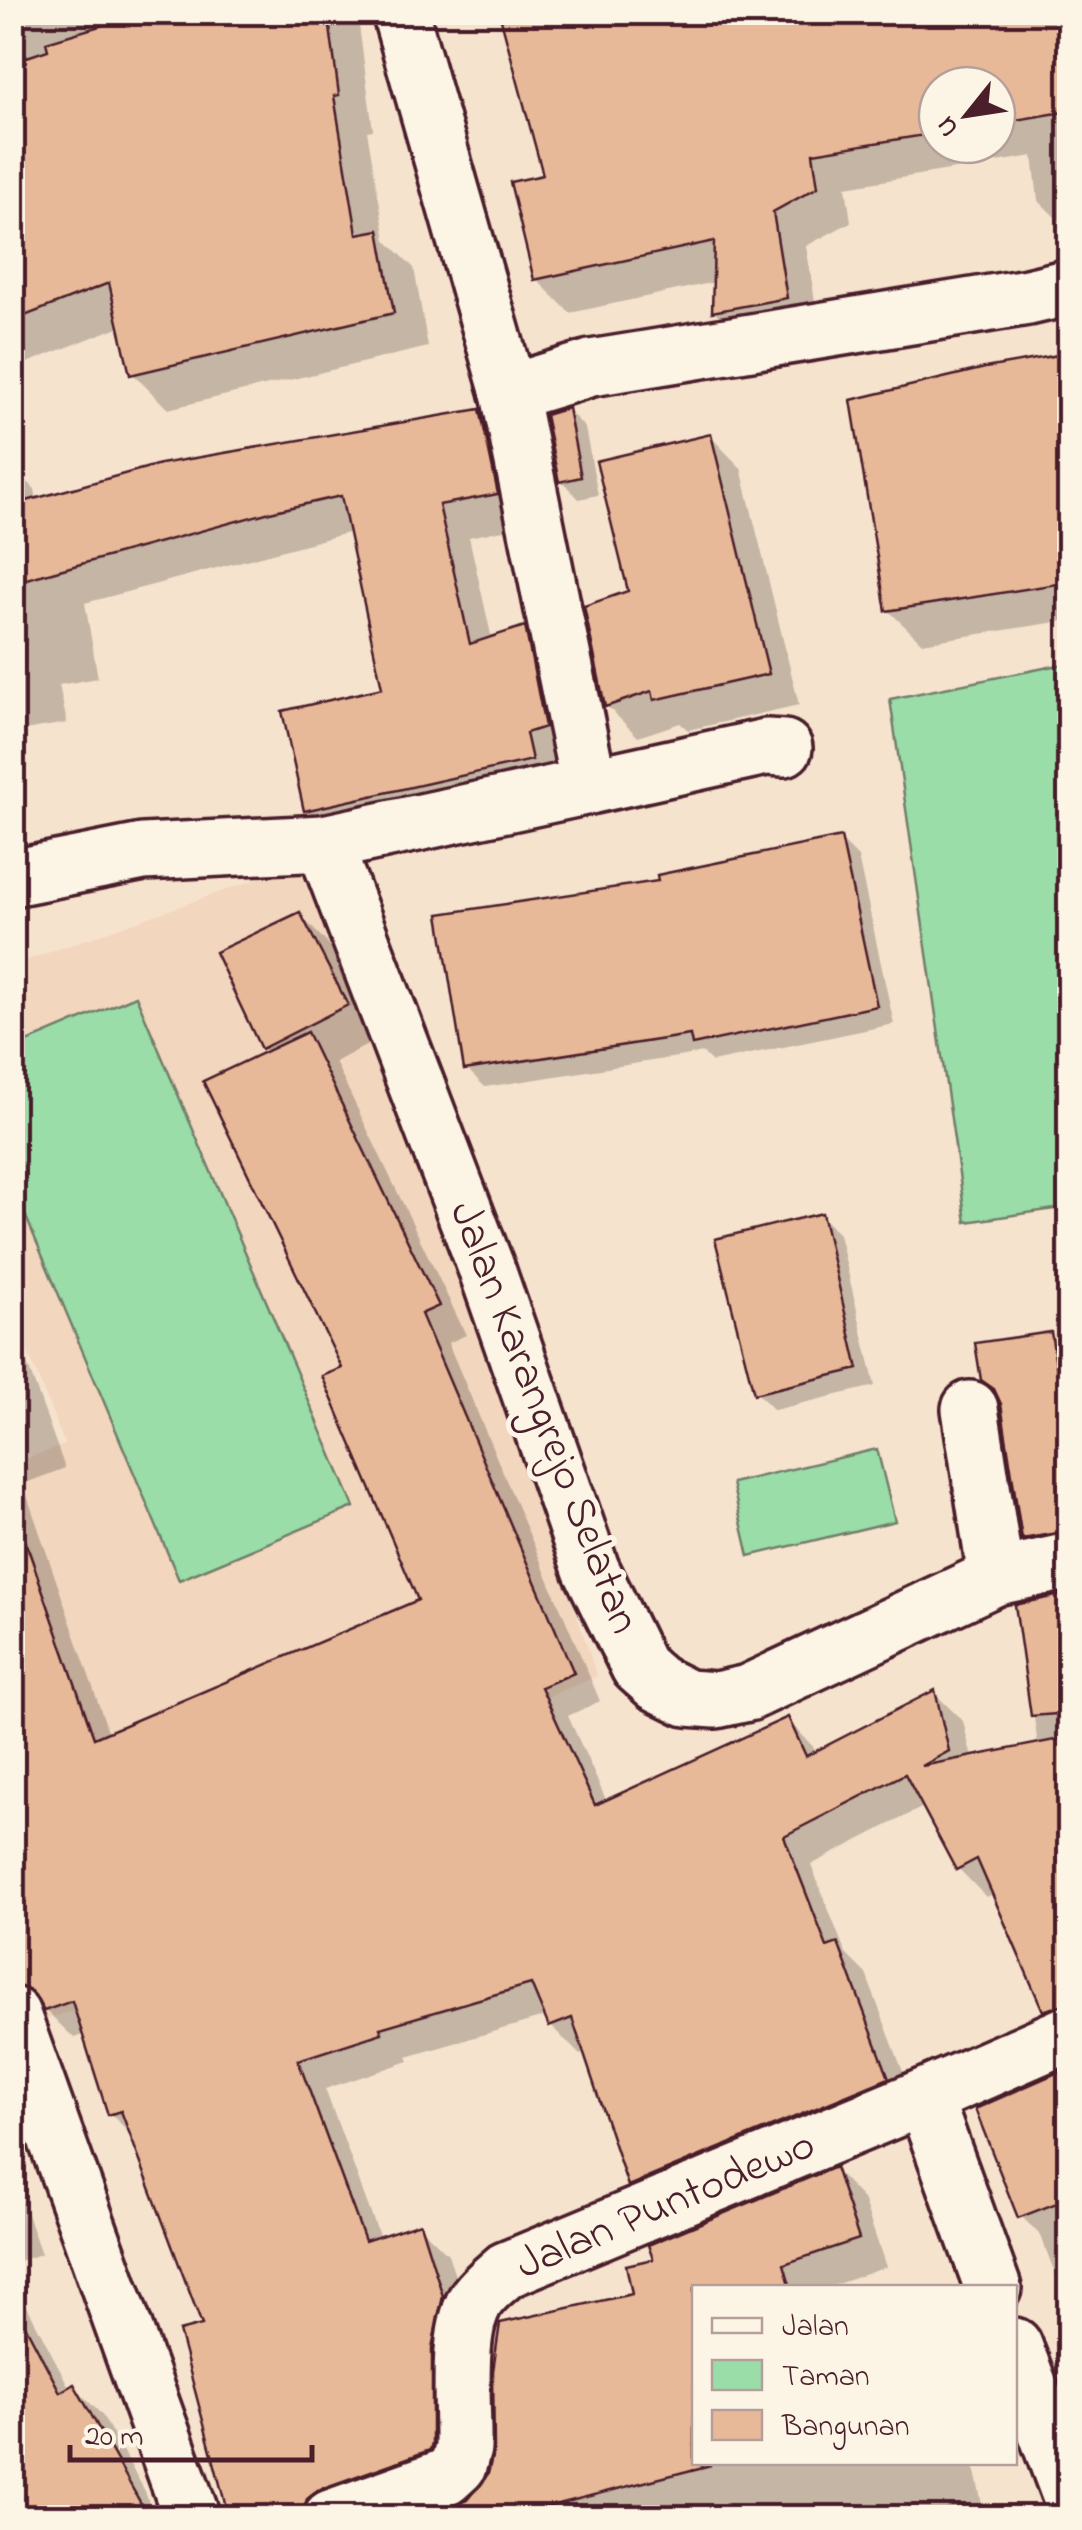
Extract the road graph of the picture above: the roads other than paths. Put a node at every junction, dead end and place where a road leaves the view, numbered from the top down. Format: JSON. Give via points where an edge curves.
{"nodes":[{"id":1,"x":400,"y":12,"type":"edge"},
{"id":2,"x":1070,"y":287,"type":"edge"},
{"id":3,"x":509,"y":394,"type":"junction"},
{"id":4,"x":784,"y":748,"type":"dead end"},
{"id":5,"x":588,"y":786,"type":"junction"},
{"id":6,"x":324,"y":843,"type":"junction"},
{"id":7,"x":12,"y":878,"type":"edge"},
{"id":8,"x":970,"y":1410,"type":"dead end"},
{"id":9,"x":1070,"y":1561,"type":"edge"},
{"id":10,"x":996,"y":1577,"type":"junction"},
{"id":11,"x":12,"y":2015,"type":"edge"},
{"id":12,"x":1070,"y":2033,"type":"edge"},
{"id":13,"x":924,"y":2097,"type":"junction"},
{"id":14,"x":992,"y":2285,"type":"edge"},
{"id":15,"x":1017,"y":2354,"type":"edge"},
{"id":16,"x":1070,"y":2495,"type":"edge"},
{"id":17,"x":192,"y":2518,"type":"edge"},
{"id":18,"x":331,"y":2518,"type":"edge"}],
"edges":[{"from":1,"to":3,"type":"street"},
{"from":2,"to":3,"type":"street","via":[[591,368]]},
{"from":3,"to":5,"type":"street"},
{"from":4,"to":5,"type":"street"},
{"from":5,"to":6,"type":"street"},
{"from":6,"to":7,"type":"street","via":[[144,852]]},
{"from":6,"to":10,"type":"street","name":"Jalan Karangrejo Selatan","via":[[487,1270],[592,1569],[639,1668],[688,1698],[748,1693]]},
{"from":8,"to":10,"type":"street"},
{"from":9,"to":10,"type":"street","name":"Jalan Karangrejo Selatan"},
{"from":11,"to":17,"type":"street"},
{"from":12,"to":13,"type":"street"},
{"from":13,"to":14,"type":"street"},
{"from":13,"to":18,"type":"street","name":"Jalan Puntodewo","via":[[506,2270],[471,2311],[458,2466],[446,2477]]},
{"from":15,"to":16,"type":"street"}]}
